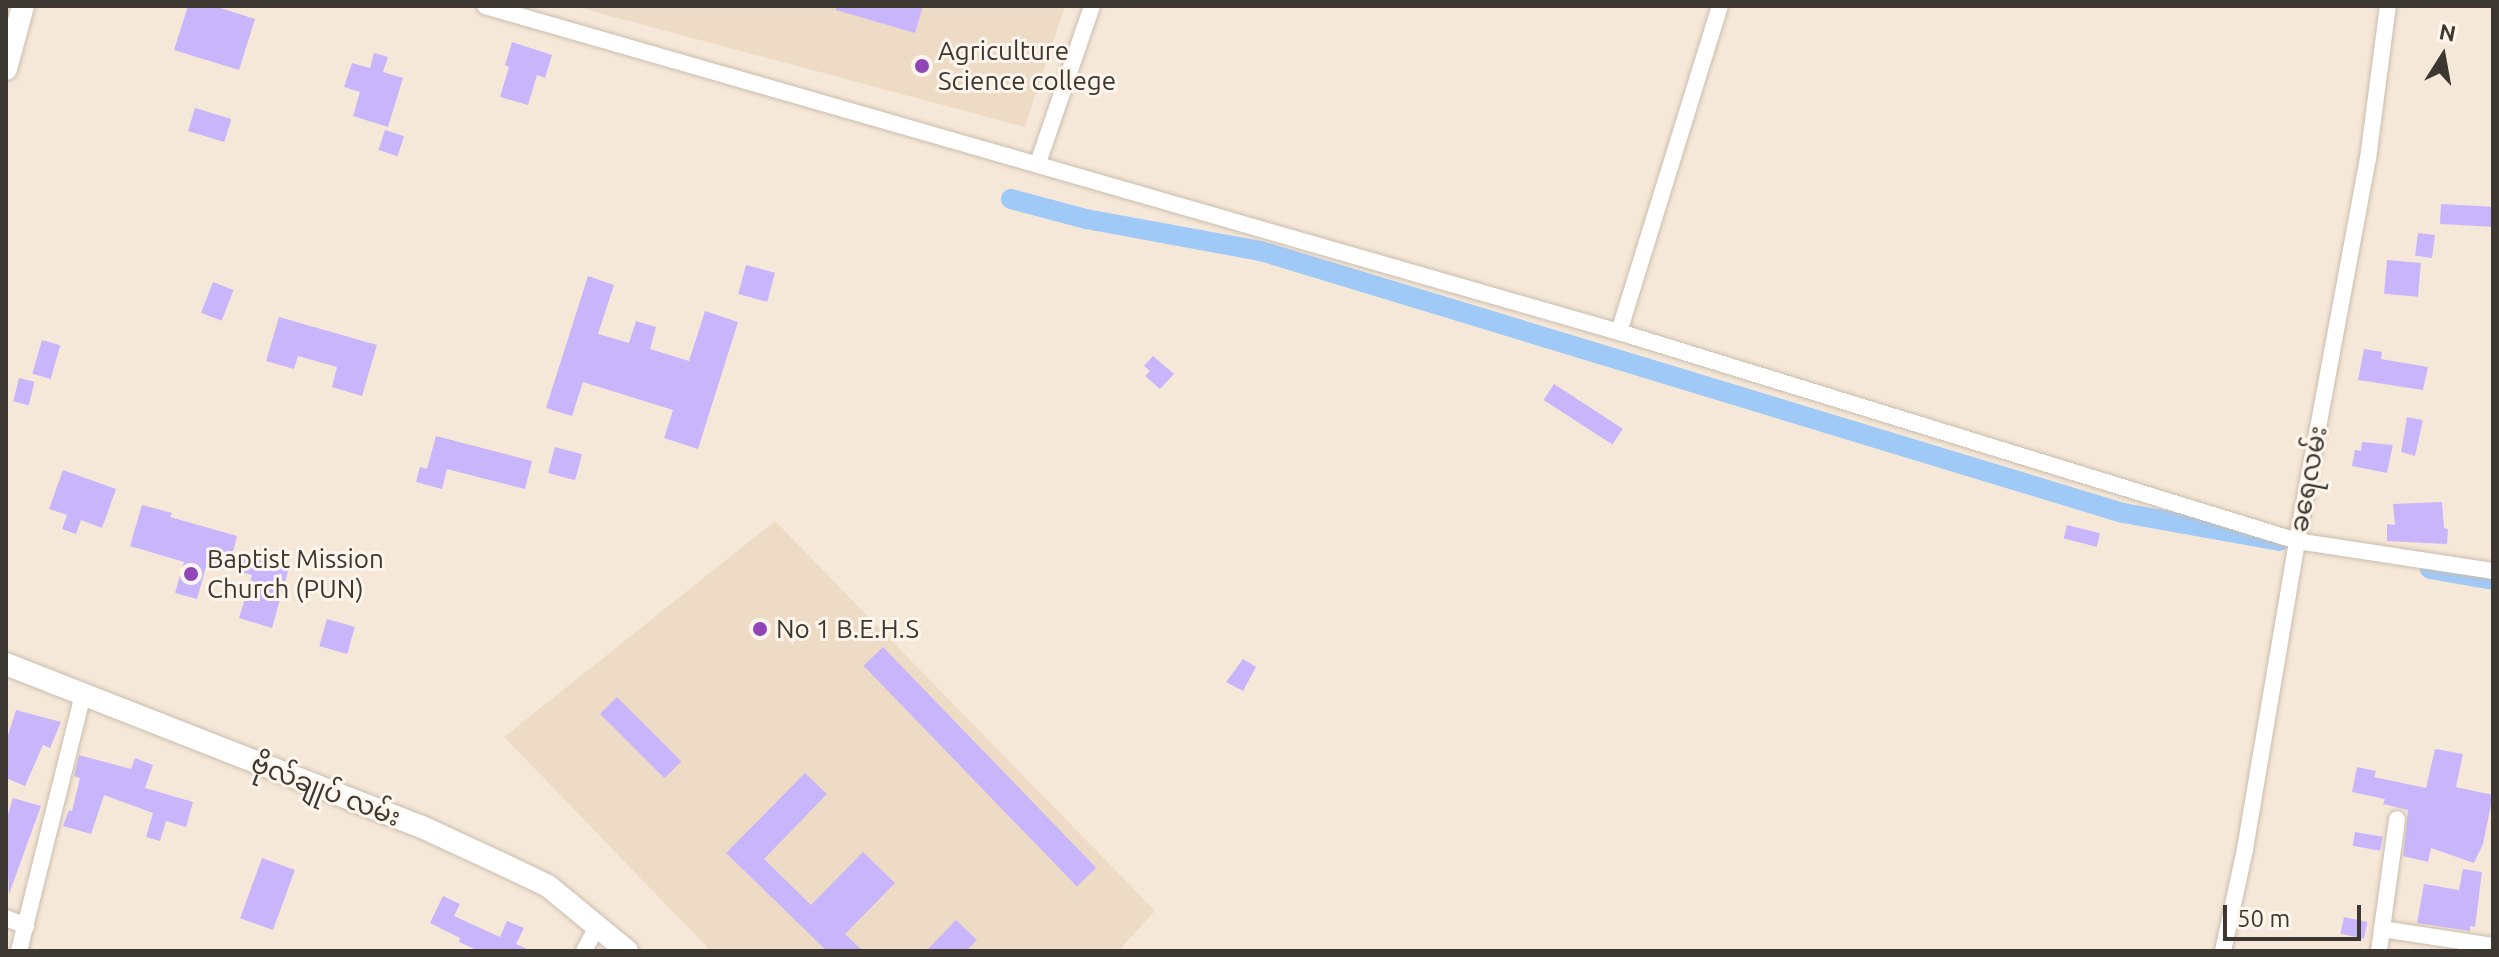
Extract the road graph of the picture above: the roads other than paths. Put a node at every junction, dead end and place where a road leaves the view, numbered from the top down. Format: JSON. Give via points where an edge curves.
{"nodes":[{"id":1,"x":23,"y":6,"type":"edge"},
{"id":2,"x":485,"y":6,"type":"edge"},
{"id":3,"x":1092,"y":6,"type":"edge"},
{"id":4,"x":1720,"y":6,"type":"edge"},
{"id":5,"x":2388,"y":6,"type":"edge"},
{"id":6,"x":6,"y":69,"type":"edge"},
{"id":7,"x":1038,"y":163,"type":"junction"},
{"id":8,"x":1619,"y":332,"type":"junction"},
{"id":9,"x":2297,"y":541,"type":"junction"},
{"id":10,"x":2493,"y":571,"type":"edge"},
{"id":11,"x":6,"y":664,"type":"edge"},
{"id":12,"x":83,"y":695,"type":"junction"},
{"id":13,"x":2397,"y":819,"type":"dead end"},
{"id":14,"x":6,"y":918,"type":"edge"},
{"id":15,"x":598,"y":925,"type":"junction"},
{"id":16,"x":26,"y":926,"type":"junction"},
{"id":17,"x":2382,"y":929,"type":"junction"},
{"id":18,"x":2493,"y":946,"type":"edge"},
{"id":19,"x":19,"y":951,"type":"edge"},
{"id":20,"x":584,"y":951,"type":"edge"},
{"id":21,"x":627,"y":951,"type":"edge"},
{"id":22,"x":2223,"y":951,"type":"edge"},
{"id":23,"x":2379,"y":951,"type":"edge"}],
"edges":[{"from":1,"to":6,"type":"main road"},
{"from":2,"to":7,"type":"street"},
{"from":3,"to":7,"type":"street"},
{"from":4,"to":8,"type":"street"},
{"from":5,"to":9,"type":"street","name":"ခရေလမ်း","via":[[2368,159]]},
{"from":7,"to":8,"type":"street"},
{"from":8,"to":9,"type":"street"},
{"from":9,"to":10,"type":"street"},
{"from":9,"to":22,"type":"street","name":"ခရေလမ်း"},
{"from":11,"to":12,"type":"main road","name":"ဗိုလ်ချုပ် လမ်း"},
{"from":12,"to":15,"type":"main road","name":"ဗိုလ်ချုပ် လမ်း","via":[[420,826],[548,886]]},
{"from":12,"to":16,"type":"street"},
{"from":13,"to":17,"type":"street"},
{"from":14,"to":16,"type":"street"},
{"from":15,"to":20,"type":"street"},
{"from":15,"to":21,"type":"main road","name":"ဗိုလ်ချုပ် လမ်း"},
{"from":16,"to":19,"type":"street"},
{"from":17,"to":18,"type":"street"},
{"from":17,"to":23,"type":"street"}]}
